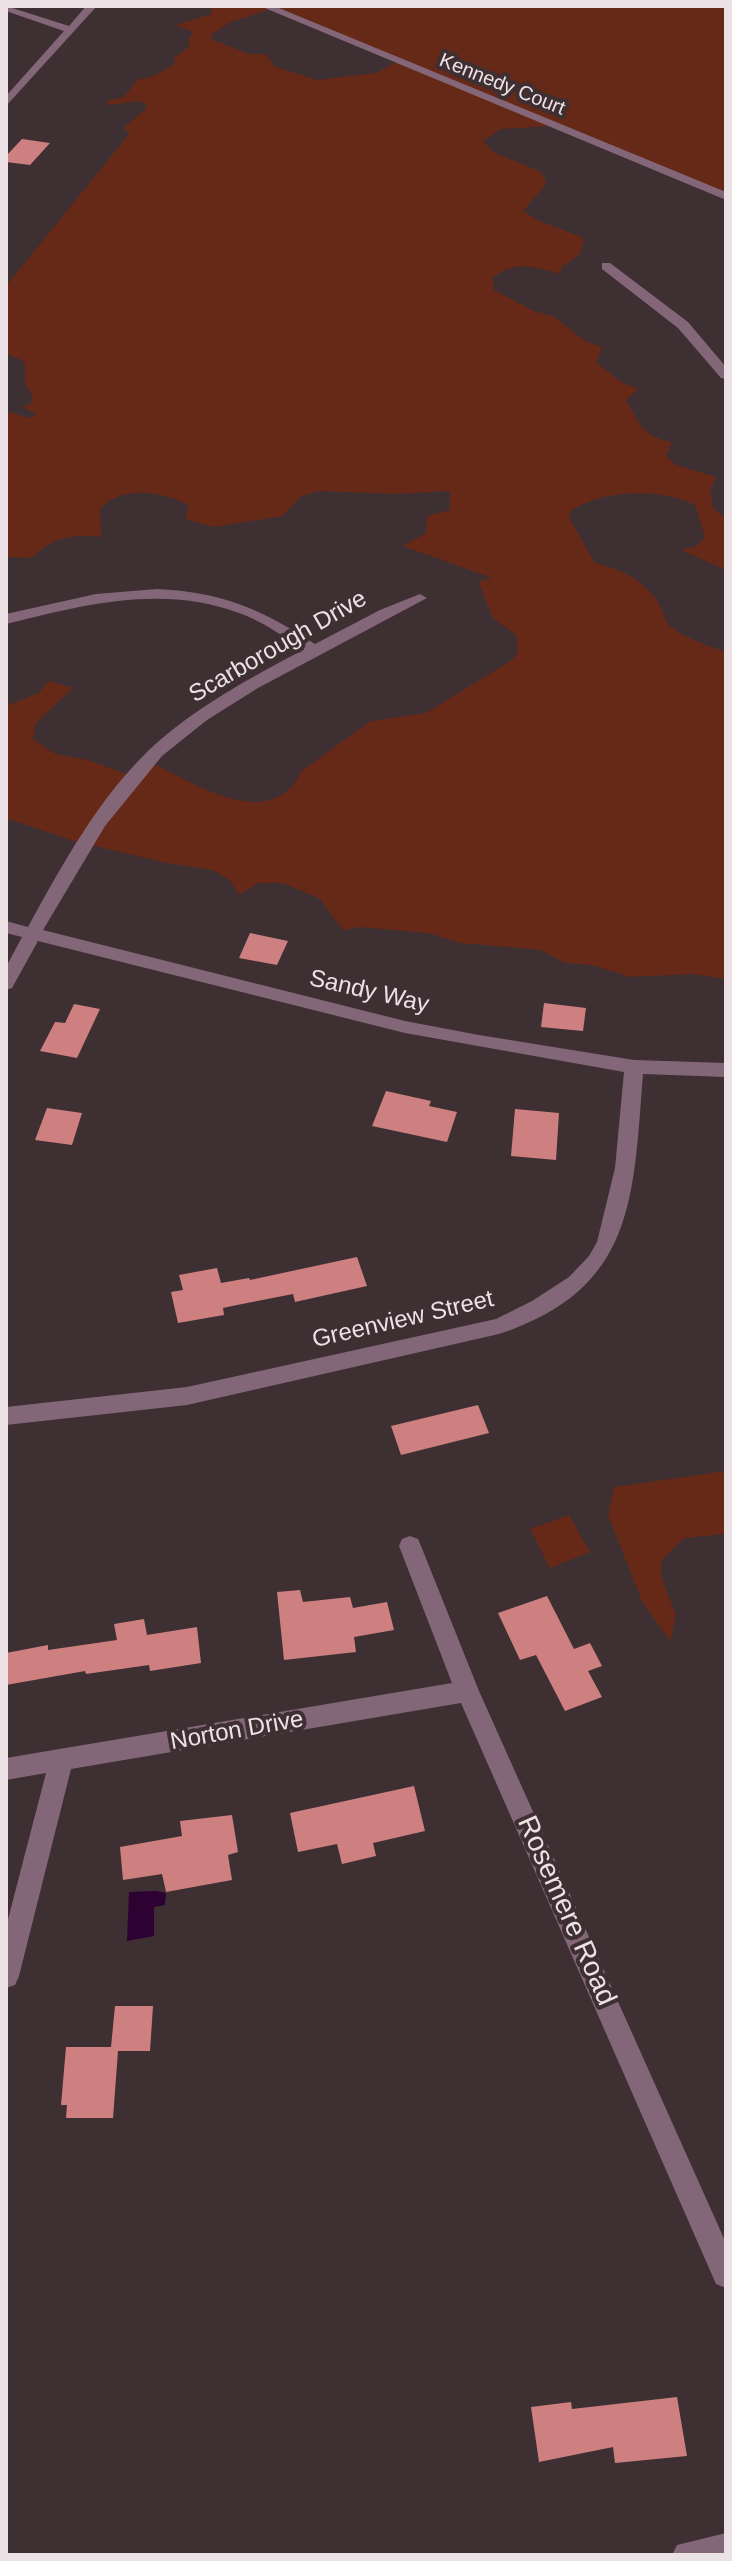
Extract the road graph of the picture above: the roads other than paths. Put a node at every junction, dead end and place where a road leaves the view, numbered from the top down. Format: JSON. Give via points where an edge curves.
{"nodes":[{"id":1,"x":92,"y":6,"type":"edge"},
{"id":2,"x":265,"y":6,"type":"edge"},
{"id":3,"x":6,"y":7,"type":"edge"},
{"id":4,"x":71,"y":30,"type":"junction"},
{"id":5,"x":6,"y":103,"type":"edge"},
{"id":6,"x":726,"y":196,"type":"edge"},
{"id":7,"x":606,"y":266,"type":"dead end"},
{"id":8,"x":726,"y":375,"type":"edge"},
{"id":9,"x":420,"y":598,"type":"dead end"},
{"id":10,"x":6,"y":619,"type":"edge"},
{"id":11,"x":314,"y":650,"type":"junction"},
{"id":12,"x":6,"y":927,"type":"edge"},
{"id":13,"x":33,"y":934,"type":"junction"},
{"id":14,"x":6,"y":984,"type":"edge"},
{"id":15,"x":634,"y":1067,"type":"junction"},
{"id":16,"x":726,"y":1070,"type":"edge"},
{"id":17,"x":6,"y":1416,"type":"edge"},
{"id":18,"x":410,"y":1546,"type":"dead end"},
{"id":19,"x":467,"y":1691,"type":"junction"},
{"id":20,"x":61,"y":1761,"type":"junction"},
{"id":21,"x":6,"y":1769,"type":"edge"},
{"id":22,"x":6,"y":1976,"type":"edge"},
{"id":23,"x":726,"y":2274,"type":"edge"},
{"id":24,"x":726,"y":2548,"type":"edge"},
{"id":25,"x":687,"y":2555,"type":"edge"}],
"edges":[{"from":1,"to":4,"type":"street"},
{"from":2,"to":6,"type":"street","name":"Kennedy Court"},
{"from":3,"to":4,"type":"street"},
{"from":4,"to":5,"type":"street"},
{"from":7,"to":8,"type":"street","via":[[683,325]]},
{"from":9,"to":11,"type":"street","name":"Scarborough Drive"},
{"from":10,"to":11,"type":"street","via":[[110,597],[185,594],[246,610]]},
{"from":11,"to":13,"type":"street","name":"Scarborough Drive","via":[[222,705],[140,769],[78,851]]},
{"from":12,"to":13,"type":"street","name":"Sandy Way"},
{"from":13,"to":14,"type":"street","name":"Scarborough Drive"},
{"from":13,"to":15,"type":"street","name":"Sandy Way","via":[[405,1027]]},
{"from":15,"to":16,"type":"street","name":"Sandy Way"},
{"from":15,"to":17,"type":"street","name":"Greenview Street","via":[[620,1197],[611,1228],[598,1259],[536,1311],[499,1326],[187,1396]]},
{"from":18,"to":19,"type":"street","name":"Rosemere Road"},
{"from":19,"to":20,"type":"street","name":"Norton Drive"},
{"from":19,"to":23,"type":"street","name":"Rosemere Road"},
{"from":20,"to":21,"type":"street","name":"Norton Drive"},
{"from":20,"to":22,"type":"street"},
{"from":24,"to":25,"type":"street"}]}
